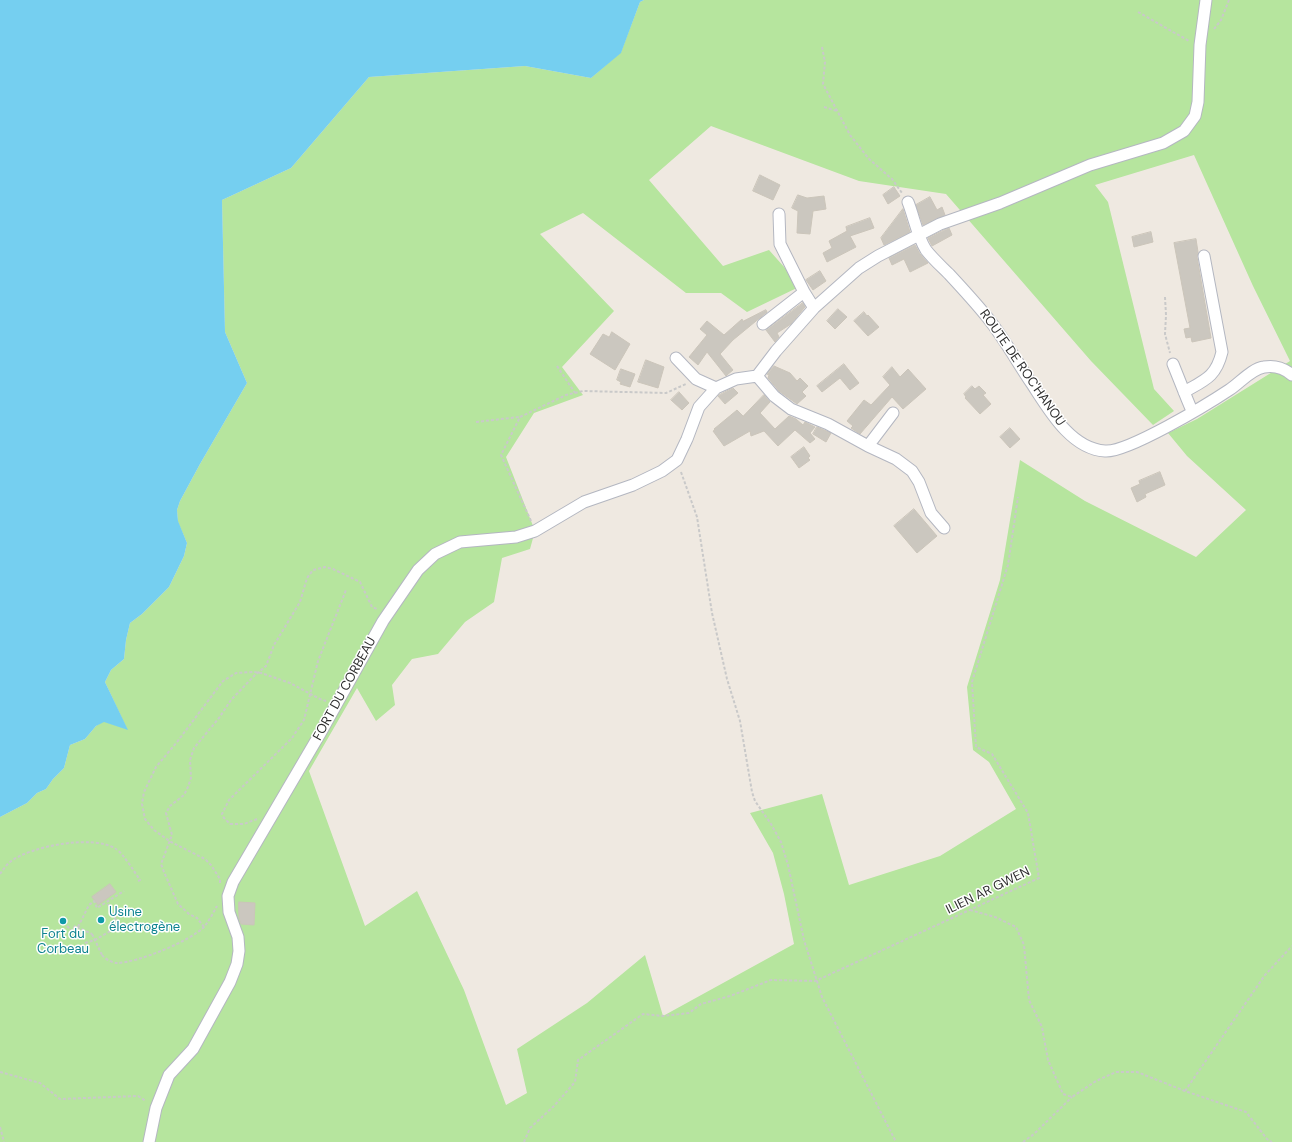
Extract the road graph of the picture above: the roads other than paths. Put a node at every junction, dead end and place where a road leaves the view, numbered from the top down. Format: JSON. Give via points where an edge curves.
{"nodes":[{"id":1,"x":1206,"y":0,"type":"edge"},
{"id":2,"x":908,"y":202,"type":"road end"},
{"id":3,"x":779,"y":214,"type":"dead end"},
{"id":4,"x":920,"y":235,"type":"junction"},
{"id":5,"x":1204,"y":256,"type":"dead end"},
{"id":6,"x":804,"y":292,"type":"junction"},
{"id":7,"x":814,"y":308,"type":"junction"},
{"id":8,"x":763,"y":324,"type":"dead end"},
{"id":9,"x":676,"y":358,"type":"dead end"},
{"id":10,"x":1173,"y":364,"type":"road end"},
{"id":11,"x":1292,"y":375,"type":"edge"},
{"id":12,"x":757,"y":376,"type":"junction"},
{"id":13,"x":716,"y":388,"type":"junction"},
{"id":14,"x":1184,"y":392,"type":"junction"},
{"id":15,"x":1192,"y":411,"type":"junction"},
{"id":16,"x":893,"y":413,"type":"dead end"},
{"id":17,"x":868,"y":446,"type":"junction"},
{"id":18,"x":944,"y":528,"type":"dead end"},
{"id":19,"x":149,"y":1142,"type":"edge"}],
"edges":[{"from":1,"to":4,"type":"street","via":[[1200,45],[1198,102],[1195,116],[1184,131],[1163,143],[1090,165],[940,224]]},
{"from":2,"to":4,"type":"street","name":"ROUTE DE ROC'HANOU"},
{"from":3,"to":6,"type":"street","via":[[780,244]]},
{"from":4,"to":7,"type":"street","via":[[859,268]]},
{"from":4,"to":15,"type":"street","name":"ROUTE DE ROC'HANOU","via":[[936,262],[969,295],[990,321],[1055,419],[1084,444],[1107,451],[1120,448],[1138,441]]},
{"from":5,"to":14,"type":"street","via":[[1222,352],[1211,376]]},
{"from":6,"to":7,"type":"street"},
{"from":6,"to":8,"type":"street"},
{"from":7,"to":12,"type":"street"},
{"from":9,"to":13,"type":"street","via":[[696,379]]},
{"from":10,"to":14,"type":"street"},
{"from":11,"to":15,"type":"street","name":"ROUTE DE ROC'HANOU","via":[[1284,369],[1263,367],[1230,390]]},
{"from":12,"to":13,"type":"street","via":[[736,379]]},
{"from":12,"to":17,"type":"street","via":[[774,396],[791,409],[828,424]]},
{"from":13,"to":19,"type":"street","name":"FORT DU CORBEAU","via":[[699,407],[677,460],[662,471],[633,485],[584,502],[535,531],[516,537],[460,542],[436,554],[418,570],[388,613],[233,882],[228,896],[229,912],[238,937],[237,964],[230,982],[193,1049],[169,1075],[156,1108]]},
{"from":14,"to":15,"type":"street"},
{"from":16,"to":17,"type":"street"},
{"from":17,"to":18,"type":"street","via":[[896,459],[912,471],[931,513]]}]}
